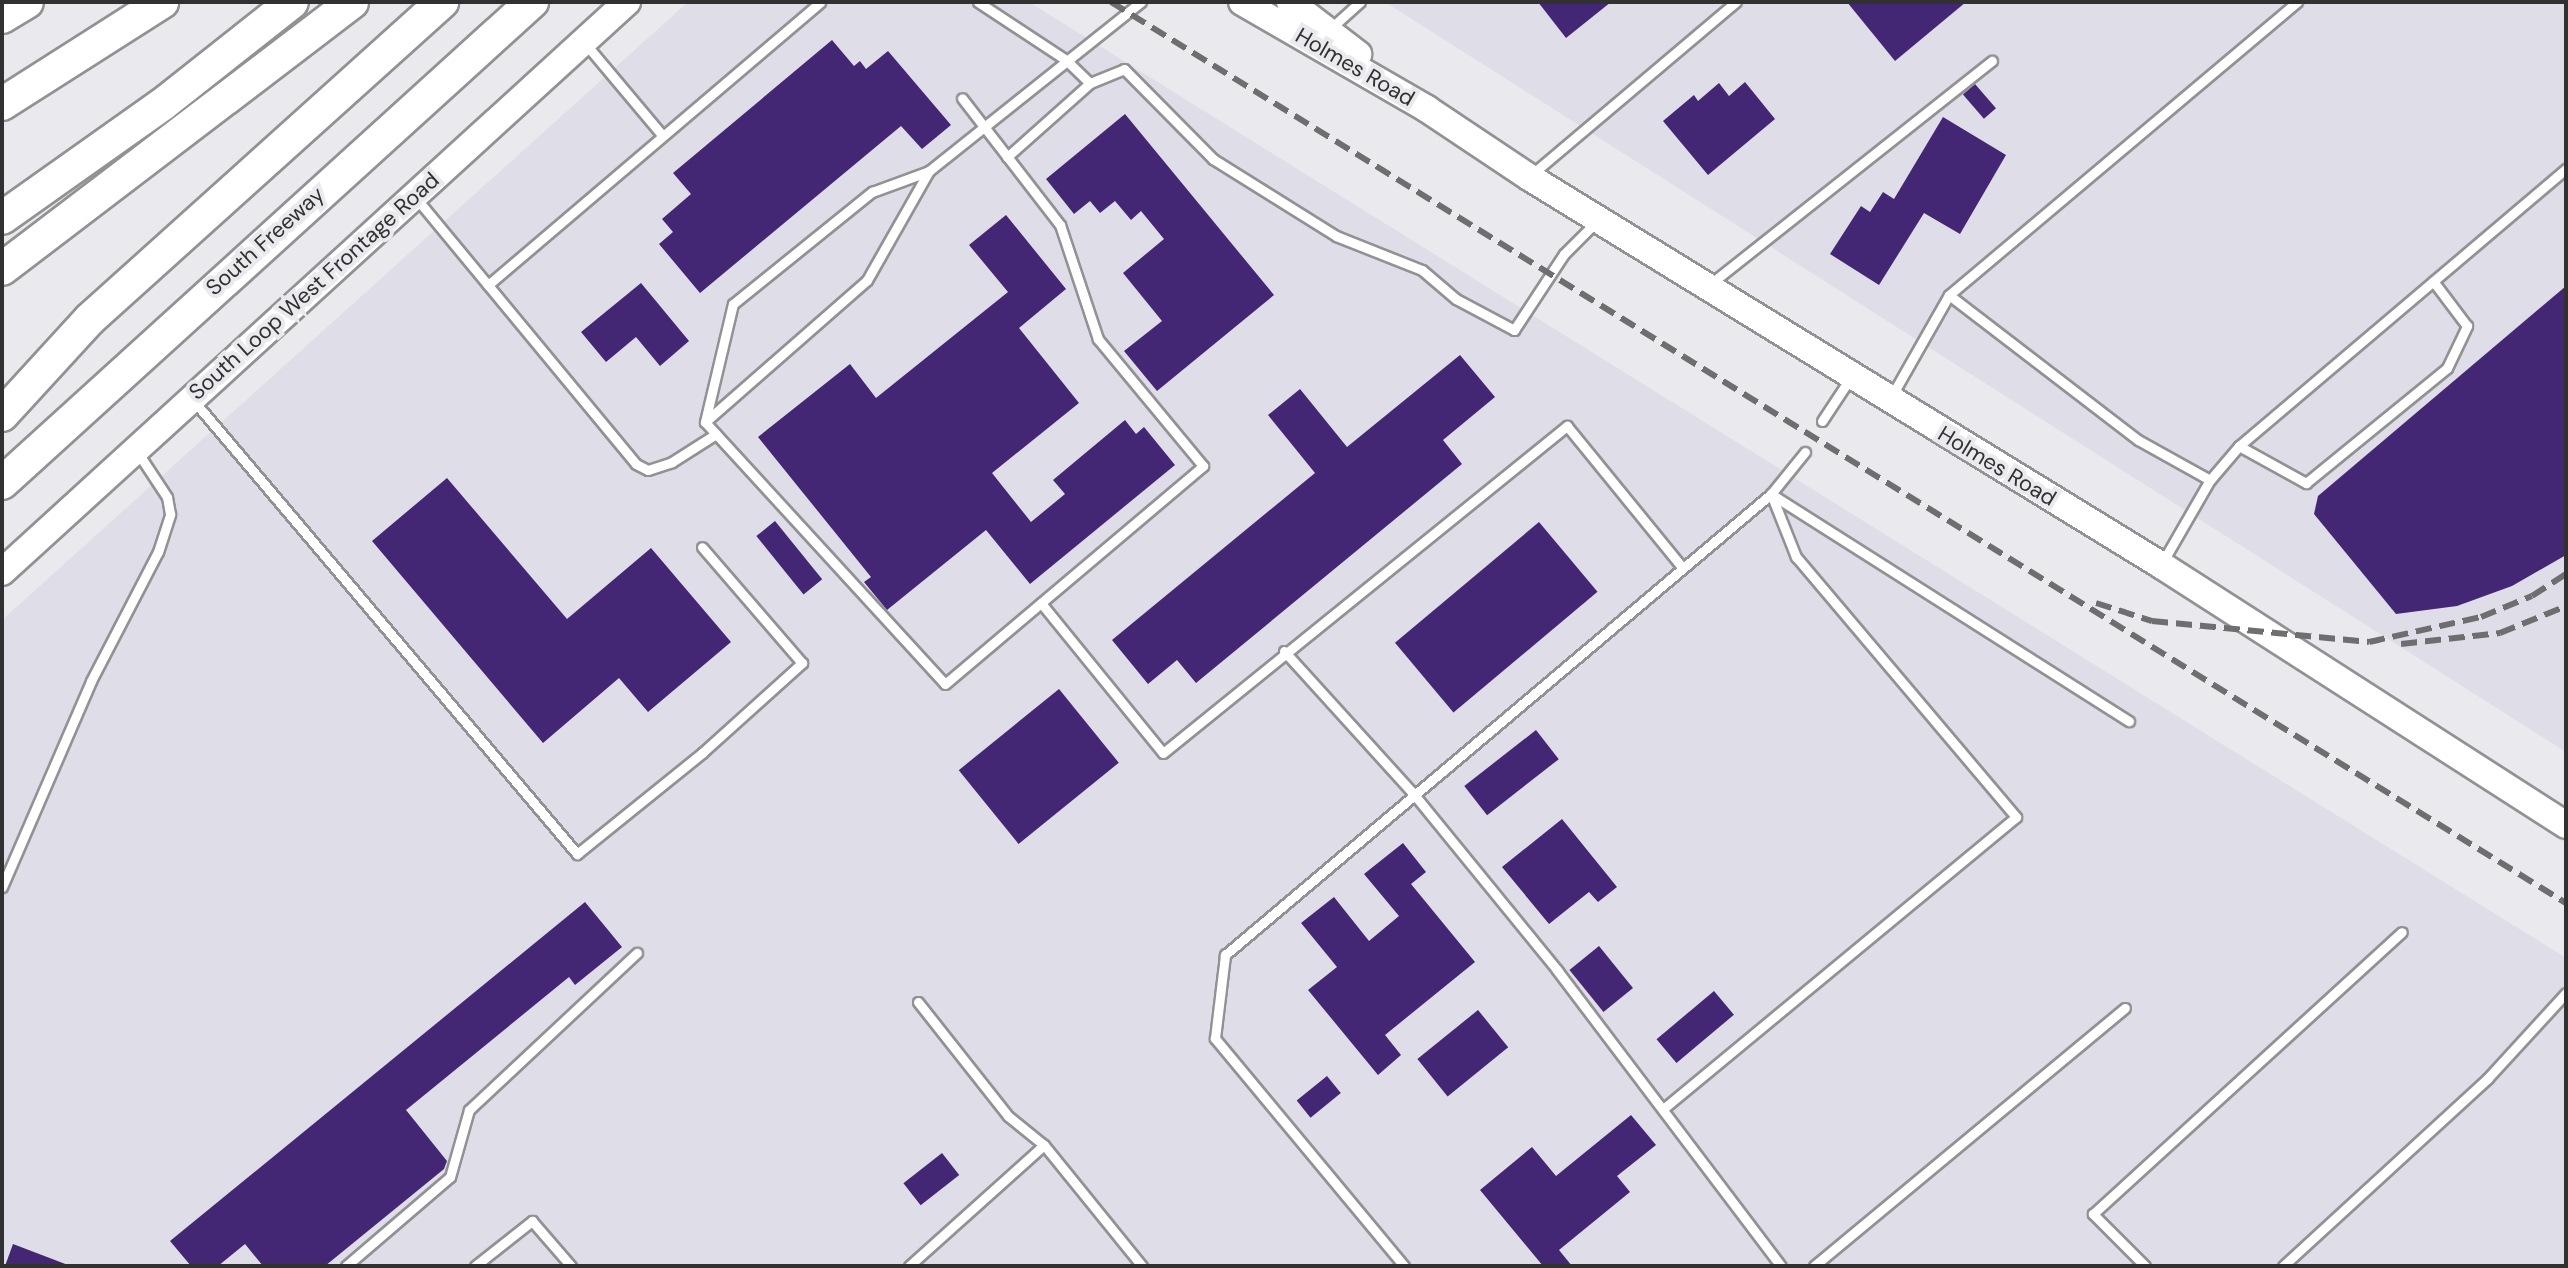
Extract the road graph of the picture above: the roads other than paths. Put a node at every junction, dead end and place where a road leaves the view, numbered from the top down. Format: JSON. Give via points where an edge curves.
{"nodes":[{"id":1,"x":27,"y":2,"type":"edge"},
{"id":2,"x":162,"y":2,"type":"edge"},
{"id":3,"x":292,"y":2,"type":"edge"},
{"id":4,"x":352,"y":2,"type":"edge"},
{"id":5,"x":442,"y":2,"type":"edge"},
{"id":6,"x":532,"y":2,"type":"edge"},
{"id":7,"x":627,"y":2,"type":"edge"},
{"id":8,"x":820,"y":2,"type":"edge"},
{"id":9,"x":978,"y":2,"type":"edge"},
{"id":10,"x":1141,"y":2,"type":"edge"},
{"id":11,"x":1242,"y":2,"type":"edge"},
{"id":12,"x":1290,"y":2,"type":"edge"},
{"id":13,"x":1360,"y":2,"type":"edge"},
{"id":14,"x":1736,"y":2,"type":"edge"},
{"id":15,"x":2297,"y":2,"type":"edge"},
{"id":16,"x":2,"y":17,"type":"edge"},
{"id":17,"x":1328,"y":30,"type":"junction"},
{"id":18,"x":583,"y":40,"type":"junction"},
{"id":19,"x":1066,"y":60,"type":"junction"},
{"id":20,"x":1992,"y":61,"type":"dead end"},
{"id":21,"x":35,"y":82,"type":"junction"},
{"id":22,"x":1090,"y":83,"type":"junction"},
{"id":23,"x":2,"y":96,"type":"edge"},
{"id":24,"x":962,"y":98,"type":"dead end"},
{"id":25,"x":2,"y":104,"type":"edge"},
{"id":26,"x":1427,"y":109,"type":"junction"},
{"id":27,"x":983,"y":127,"type":"junction"},
{"id":28,"x":662,"y":135,"type":"junction"},
{"id":29,"x":1007,"y":157,"type":"junction"},
{"id":30,"x":2566,"y":169,"type":"edge"},
{"id":31,"x":929,"y":171,"type":"junction"},
{"id":32,"x":1529,"y":177,"type":"junction"},
{"id":33,"x":413,"y":195,"type":"junction"},
{"id":34,"x":2,"y":218,"type":"edge"},
{"id":35,"x":1598,"y":220,"type":"junction"},
{"id":36,"x":2,"y":269,"type":"edge"},
{"id":37,"x":2433,"y":281,"type":"junction"},
{"id":38,"x":488,"y":285,"type":"junction"},
{"id":39,"x":1706,"y":287,"type":"junction"},
{"id":40,"x":1949,"y":295,"type":"junction"},
{"id":41,"x":57,"y":352,"type":"junction"},
{"id":42,"x":1851,"y":377,"type":"junction"},
{"id":43,"x":2,"y":396,"type":"edge"},
{"id":44,"x":192,"y":398,"type":"junction"},
{"id":45,"x":1889,"y":400,"type":"junction"},
{"id":46,"x":2,"y":415,"type":"edge"},
{"id":47,"x":1822,"y":421,"type":"dead end"},
{"id":48,"x":705,"y":422,"type":"junction"},
{"id":49,"x":716,"y":434,"type":"junction"},
{"id":50,"x":2239,"y":446,"type":"junction"},
{"id":51,"x":135,"y":450,"type":"junction"},
{"id":52,"x":1805,"y":452,"type":"dead end"},
{"id":53,"x":2210,"y":480,"type":"junction"},
{"id":54,"x":2,"y":483,"type":"edge"},
{"id":55,"x":1771,"y":494,"type":"junction"},
{"id":56,"x":702,"y":547,"type":"dead end"},
{"id":57,"x":2161,"y":565,"type":"junction"},
{"id":58,"x":1683,"y":568,"type":"junction"},
{"id":59,"x":2,"y":572,"type":"edge"},
{"id":60,"x":1041,"y":603,"type":"junction"},
{"id":61,"x":1284,"y":651,"type":"junction"},
{"id":62,"x":2129,"y":721,"type":"dead end"},
{"id":63,"x":1412,"y":792,"type":"junction"},
{"id":64,"x":2566,"y":825,"type":"edge"},
{"id":65,"x":2,"y":887,"type":"edge"},
{"id":66,"x":2402,"y":932,"type":"dead end"},
{"id":67,"x":637,"y":953,"type":"dead end"},
{"id":68,"x":2566,"y":993,"type":"edge"},
{"id":69,"x":918,"y":1002,"type":"dead end"},
{"id":70,"x":2125,"y":1008,"type":"dead end"},
{"id":71,"x":1663,"y":1109,"type":"junction"},
{"id":72,"x":1044,"y":1145,"type":"junction"},
{"id":73,"x":346,"y":1266,"type":"edge"},
{"id":74,"x":475,"y":1266,"type":"edge"},
{"id":75,"x":571,"y":1266,"type":"edge"},
{"id":76,"x":909,"y":1266,"type":"edge"},
{"id":77,"x":1142,"y":1266,"type":"edge"},
{"id":78,"x":1404,"y":1266,"type":"edge"},
{"id":79,"x":1781,"y":1266,"type":"edge"},
{"id":80,"x":1814,"y":1266,"type":"edge"},
{"id":81,"x":2145,"y":1266,"type":"edge"},
{"id":82,"x":2283,"y":1266,"type":"edge"}],
"edges":[{"from":1,"to":16,"type":"highway"},
{"from":2,"to":21,"type":"highway"},
{"from":3,"to":34,"type":"highway","via":[[163,104]]},
{"from":4,"to":36,"type":"highway"},
{"from":5,"to":41,"type":"highway"},
{"from":6,"to":54,"type":"highway","name":"South Freeway"},
{"from":7,"to":18,"type":"main road","name":"South Loop West Frontage Road"},
{"from":8,"to":28,"type":"lane"},
{"from":9,"to":19,"type":"lane"},
{"from":10,"to":19,"type":"lane"},
{"from":11,"to":26,"type":"main road","name":"Holmes Road"},
{"from":12,"to":17,"type":"main road","name":"Holmes Road"},
{"from":13,"to":17,"type":"lane"},
{"from":14,"to":32,"type":"lane"},
{"from":15,"to":40,"type":"lane"},
{"from":17,"to":26,"type":"main road","name":"Holmes Road"},
{"from":18,"to":28,"type":"lane"},
{"from":18,"to":33,"type":"main road","name":"South Loop West Frontage Road"},
{"from":19,"to":22,"type":"lane"},
{"from":19,"to":27,"type":"lane"},
{"from":20,"to":39,"type":"lane"},
{"from":21,"to":23,"type":"highway"},
{"from":21,"to":25,"type":"highway"},
{"from":22,"to":29,"type":"lane"},
{"from":22,"to":35,"type":"lane","via":[[1124,69],[1213,159],[1336,236],[1422,270],[1456,299],[1514,330],[1556,264]]},
{"from":24,"to":27,"type":"lane"},
{"from":26,"to":32,"type":"main road","name":"Holmes Road"},
{"from":27,"to":29,"type":"lane"},
{"from":27,"to":31,"type":"lane"},
{"from":28,"to":38,"type":"lane"},
{"from":29,"to":60,"type":"lane","via":[[1060,225],[1098,339],[1203,466]]},
{"from":30,"to":37,"type":"lane"},
{"from":31,"to":48,"type":"lane","via":[[867,280]]},
{"from":31,"to":48,"type":"lane","via":[[872,192],[733,304]]},
{"from":32,"to":35,"type":"main road","name":"Holmes Road"},
{"from":33,"to":38,"type":"lane"},
{"from":33,"to":44,"type":"main road","name":"South Loop West Frontage Road"},
{"from":35,"to":39,"type":"main road","name":"Holmes Road"},
{"from":37,"to":50,"type":"lane"},
{"from":37,"to":50,"type":"lane","via":[[2467,326],[2447,368],[2306,483]]},
{"from":38,"to":49,"type":"lane","via":[[636,464],[648,470],[672,462]]},
{"from":39,"to":42,"type":"main road","name":"Holmes Road"},
{"from":40,"to":45,"type":"lane"},
{"from":40,"to":53,"type":"lane","via":[[2138,440]]},
{"from":41,"to":43,"type":"highway"},
{"from":41,"to":46,"type":"highway"},
{"from":42,"to":45,"type":"main road","name":"Holmes Road"},
{"from":42,"to":47,"type":"lane"},
{"from":44,"to":51,"type":"main road","name":"South Loop West Frontage Road"},
{"from":44,"to":56,"type":"lane","via":[[577,854],[802,663]]},
{"from":45,"to":57,"type":"main road","name":"Holmes Road"},
{"from":48,"to":49,"type":"lane"},
{"from":49,"to":60,"type":"lane","via":[[945,684]]},
{"from":50,"to":53,"type":"lane"},
{"from":51,"to":59,"type":"main road","name":"South Loop West Frontage Road"},
{"from":51,"to":65,"type":"lane","via":[[167,497],[170,514],[158,552],[91,681]]},
{"from":52,"to":55,"type":"lane"},
{"from":53,"to":57,"type":"lane"},
{"from":55,"to":58,"type":"lane"},
{"from":55,"to":62,"type":"lane"},
{"from":55,"to":71,"type":"lane","via":[[1796,557],[2016,817]]},
{"from":57,"to":64,"type":"main road","name":"Holmes Road"},
{"from":58,"to":61,"type":"lane","via":[[1567,426]]},
{"from":58,"to":63,"type":"lane"},
{"from":60,"to":61,"type":"lane","via":[[1163,753]]},
{"from":61,"to":63,"type":"lane"},
{"from":63,"to":71,"type":"lane"},
{"from":63,"to":78,"type":"lane","via":[[1225,955],[1215,1038]]},
{"from":66,"to":81,"type":"lane","via":[[2093,1214]]},
{"from":67,"to":73,"type":"lane","via":[[469,1110],[450,1177]]},
{"from":68,"to":82,"type":"lane","via":[[2488,1078]]},
{"from":69,"to":72,"type":"lane","via":[[1008,1116]]},
{"from":70,"to":80,"type":"lane"},
{"from":71,"to":79,"type":"lane"},
{"from":72,"to":76,"type":"lane"},
{"from":72,"to":77,"type":"lane"},
{"from":74,"to":75,"type":"lane","via":[[532,1221]]}]}
